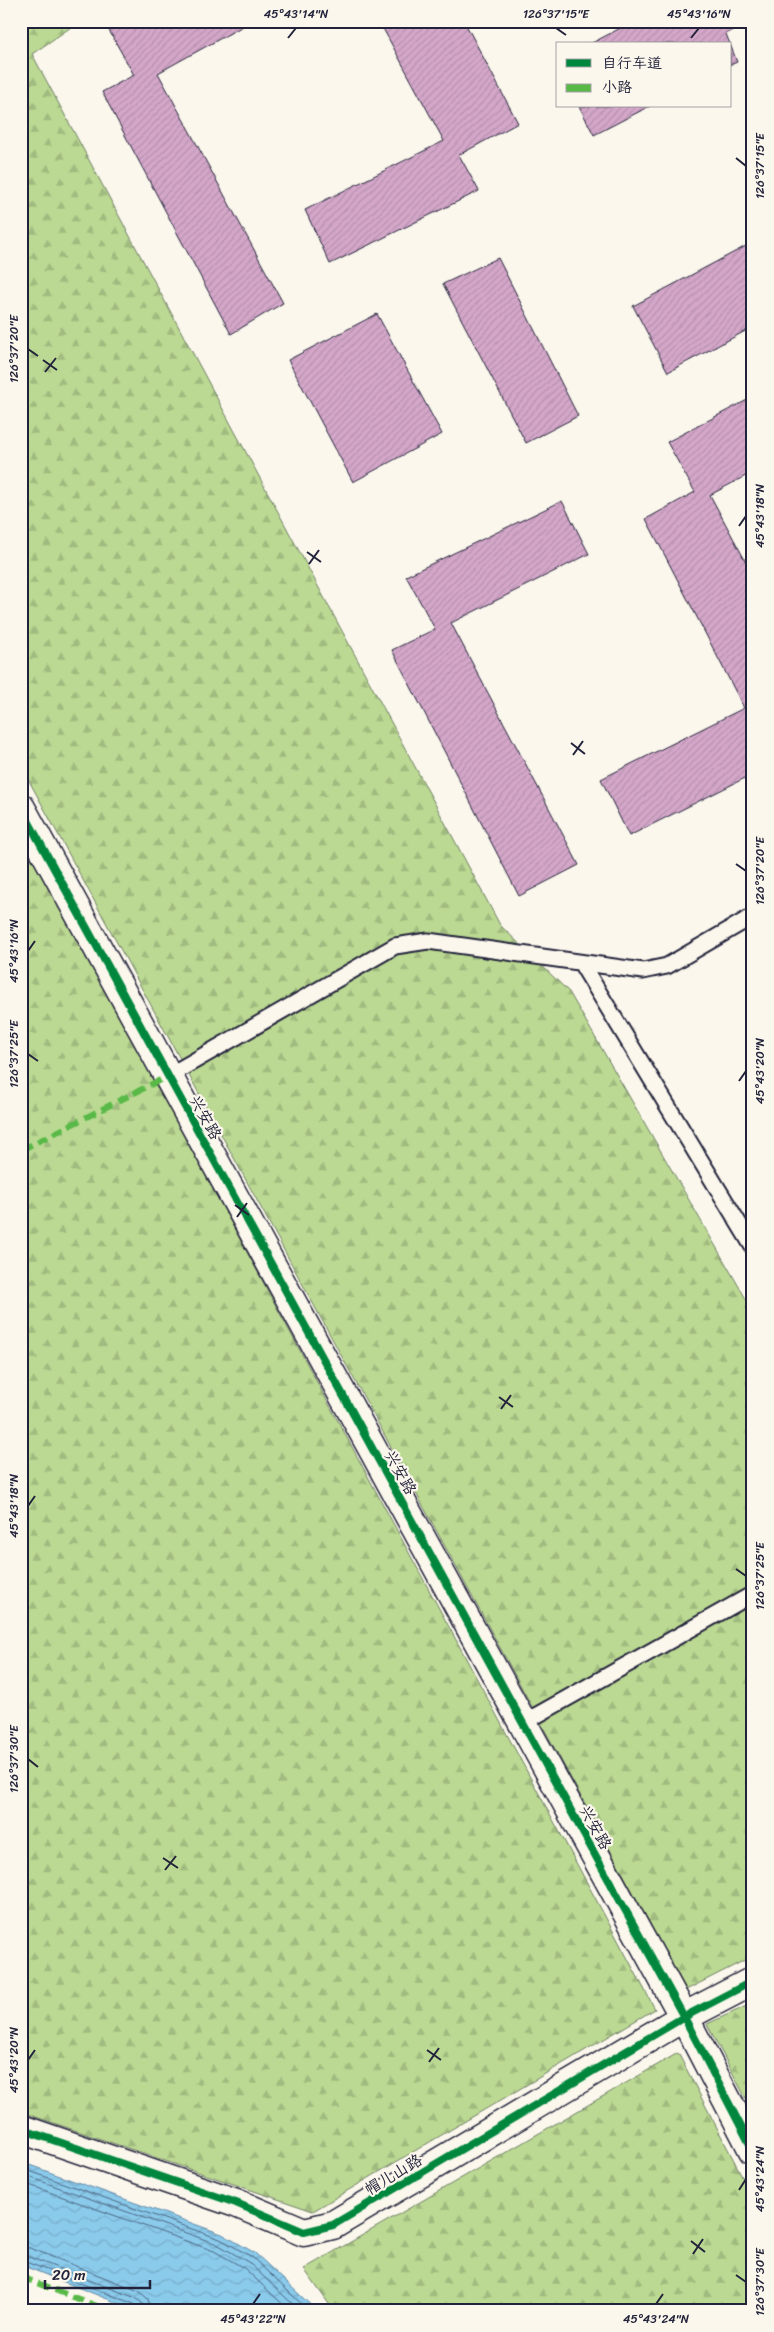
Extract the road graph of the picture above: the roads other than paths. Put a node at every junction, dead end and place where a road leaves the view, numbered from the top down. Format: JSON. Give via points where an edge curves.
{"nodes":[{"id":1,"x":21,"y":808,"type":"edge"},
{"id":2,"x":753,"y":916,"type":"edge"},
{"id":3,"x":581,"y":963,"type":"junction"},
{"id":4,"x":168,"y":1076,"type":"junction"},
{"id":5,"x":753,"y":1247,"type":"edge"},
{"id":6,"x":753,"y":1594,"type":"edge"},
{"id":7,"x":523,"y":1723,"type":"junction"},
{"id":8,"x":753,"y":1981,"type":"edge"},
{"id":9,"x":684,"y":2017,"type":"junction"},
{"id":10,"x":21,"y":2129,"type":"edge"},
{"id":11,"x":753,"y":2150,"type":"edge"}],
"edges":[{"from":1,"to":4,"type":"street","name":"兴安路"},
{"from":2,"to":3,"type":"lane","via":[[667,966],[643,971]]},
{"from":3,"to":4,"type":"lane","via":[[428,941],[395,946]]},
{"from":3,"to":5,"type":"lane"},
{"from":4,"to":7,"type":"street","name":"兴安路"},
{"from":6,"to":7,"type":"lane"},
{"from":7,"to":9,"type":"street","name":"兴安路"},
{"from":8,"to":9,"type":"street","name":"帽儿山路"},
{"from":9,"to":10,"type":"street","name":"帽儿山路","via":[[333,2225],[304,2232],[236,2203]]},
{"from":9,"to":11,"type":"street","name":"兴安路"}]}
